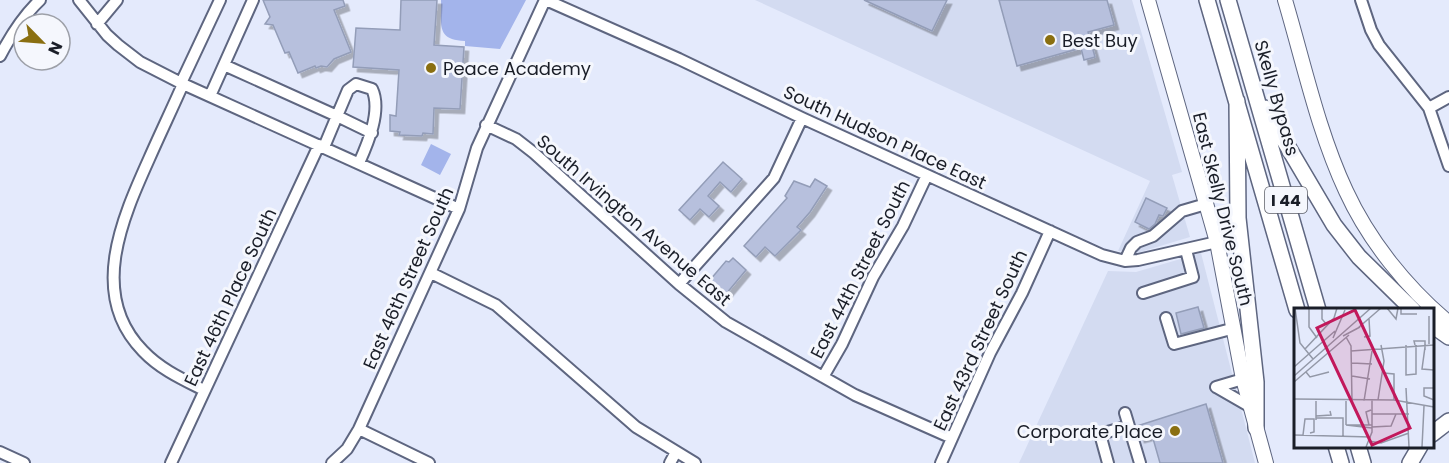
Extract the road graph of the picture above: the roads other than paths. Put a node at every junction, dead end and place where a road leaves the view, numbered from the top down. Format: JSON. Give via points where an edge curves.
{"nodes":[{"id":1,"x":40,"y":0,"type":"edge"},
{"id":2,"x":79,"y":0,"type":"edge"},
{"id":3,"x":117,"y":0,"type":"edge"},
{"id":4,"x":220,"y":0,"type":"edge"},
{"id":5,"x":253,"y":0,"type":"edge"},
{"id":6,"x":545,"y":0,"type":"edge"},
{"id":7,"x":1148,"y":0,"type":"edge"},
{"id":8,"x":1207,"y":0,"type":"edge"},
{"id":9,"x":1228,"y":0,"type":"edge"},
{"id":10,"x":1285,"y":0,"type":"edge"},
{"id":11,"x":1361,"y":0,"type":"edge"},
{"id":12,"x":97,"y":24,"type":"junction"},
{"id":13,"x":0,"y":56,"type":"edge"},
{"id":14,"x":224,"y":65,"type":"junction"},
{"id":15,"x":182,"y":83,"type":"junction"},
{"id":16,"x":1254,"y":89,"type":"junction"},
{"id":17,"x":210,"y":96,"type":"junction"},
{"id":18,"x":1449,"y":97,"type":"edge"},
{"id":19,"x":1236,"y":101,"type":"junction"},
{"id":20,"x":1429,"y":108,"type":"junction"},
{"id":21,"x":331,"y":113,"type":"junction"},
{"id":22,"x":802,"y":118,"type":"junction"},
{"id":23,"x":486,"y":124,"type":"junction"},
{"id":24,"x":372,"y":134,"type":"junction"},
{"id":25,"x":322,"y":146,"type":"junction"},
{"id":26,"x":359,"y":163,"type":"junction"},
{"id":27,"x":1449,"y":166,"type":"edge"},
{"id":28,"x":927,"y":175,"type":"junction"},
{"id":29,"x":1206,"y":204,"type":"junction"},
{"id":30,"x":459,"y":209,"type":"junction"},
{"id":31,"x":1050,"y":231,"type":"junction"},
{"id":32,"x":1217,"y":242,"type":"junction"},
{"id":33,"x":1186,"y":250,"type":"junction"},
{"id":34,"x":1125,"y":261,"type":"junction"},
{"id":35,"x":431,"y":273,"type":"junction"},
{"id":36,"x":680,"y":284,"type":"junction"},
{"id":37,"x":1143,"y":293,"type":"dead end"},
{"id":38,"x":1296,"y":308,"type":"edge"},
{"id":39,"x":1317,"y":308,"type":"edge"},
{"id":40,"x":1411,"y":308,"type":"edge"},
{"id":41,"x":1166,"y":318,"type":"dead end"},
{"id":42,"x":1449,"y":323,"type":"edge"},
{"id":43,"x":1434,"y":327,"type":"edge"},
{"id":44,"x":1235,"y":328,"type":"junction"},
{"id":45,"x":1449,"y":337,"type":"edge"},
{"id":46,"x":823,"y":378,"type":"junction"},
{"id":47,"x":1243,"y":379,"type":"junction"},
{"id":48,"x":204,"y":390,"type":"junction"},
{"id":49,"x":1249,"y":406,"type":"junction"},
{"id":50,"x":1125,"y":413,"type":"dead end"},
{"id":51,"x":1449,"y":421,"type":"edge"},
{"id":52,"x":1129,"y":426,"type":"junction"},
{"id":53,"x":1256,"y":428,"type":"junction"},
{"id":54,"x":359,"y":429,"type":"junction"},
{"id":55,"x":1434,"y":432,"type":"edge"},
{"id":56,"x":952,"y":438,"type":"junction"},
{"id":57,"x":1336,"y":448,"type":"edge"},
{"id":58,"x":1358,"y":448,"type":"edge"},
{"id":59,"x":1419,"y":448,"type":"edge"},
{"id":60,"x":0,"y":452,"type":"edge"},
{"id":61,"x":676,"y":452,"type":"junction"},
{"id":62,"x":24,"y":463,"type":"edge"},
{"id":63,"x":171,"y":463,"type":"edge"},
{"id":64,"x":332,"y":463,"type":"edge"},
{"id":65,"x":429,"y":463,"type":"edge"},
{"id":66,"x":669,"y":463,"type":"edge"},
{"id":67,"x":696,"y":463,"type":"edge"},
{"id":68,"x":940,"y":463,"type":"edge"},
{"id":69,"x":1108,"y":463,"type":"edge"},
{"id":70,"x":1140,"y":463,"type":"edge"},
{"id":71,"x":1266,"y":463,"type":"edge"},
{"id":72,"x":1341,"y":463,"type":"edge"},
{"id":73,"x":1363,"y":463,"type":"edge"},
{"id":74,"x":1410,"y":463,"type":"edge"}],
"edges":[{"from":1,"to":13,"type":"street","via":[[8,39]]},
{"from":2,"to":12,"type":"street"},
{"from":3,"to":12,"type":"street"},
{"from":4,"to":15,"type":"street"},
{"from":5,"to":14,"type":"street"},
{"from":6,"to":22,"type":"street","name":"South Hudson Place East"},
{"from":6,"to":23,"type":"street","name":"East 46th Street South"},
{"from":7,"to":29,"type":"main road","name":"East Skelly Drive South"},
{"from":8,"to":19,"type":"highway","number":"I 44"},
{"from":9,"to":16,"type":"highway","name":"Skelly Bypass","number":"I 44"},
{"from":10,"to":42,"type":"main road","via":[[1330,152],[1347,192],[1398,271]]},
{"from":11,"to":20,"type":"street","via":[[1379,45]]},
{"from":12,"to":15,"type":"street","via":[[140,62]]},
{"from":14,"to":17,"type":"street"},
{"from":14,"to":21,"type":"street"},
{"from":15,"to":17,"type":"street"},
{"from":15,"to":48,"type":"street","via":[[126,212],[114,253],[113,278],[120,314],[138,345],[166,371]]},
{"from":16,"to":39,"type":"highway","name":"Skelly Bypass","number":"I 44"},
{"from":16,"to":40,"type":"highway","via":[[1334,225],[1359,257]]},
{"from":17,"to":25,"type":"street"},
{"from":18,"to":20,"type":"street"},
{"from":19,"to":38,"type":"highway","number":"I 44"},
{"from":19,"to":53,"type":"highway","via":[[1238,218],[1256,382]]},
{"from":20,"to":27,"type":"street"},
{"from":21,"to":24,"type":"street"},
{"from":21,"to":24,"type":"street","name":"East 46th Place South","via":[[356,84],[372,88]]},
{"from":21,"to":25,"type":"street","name":"East 46th Place South"},
{"from":22,"to":28,"type":"street","name":"South Hudson Place East"},
{"from":22,"to":36,"type":"street","via":[[774,178]]},
{"from":23,"to":30,"type":"street","name":"East 46th Street South"},
{"from":23,"to":36,"type":"street","name":"South Irvington Avenue East","via":[[534,153]]},
{"from":24,"to":26,"type":"street"},
{"from":25,"to":26,"type":"street"},
{"from":25,"to":48,"type":"street","name":"East 46th Place South"},
{"from":26,"to":30,"type":"street"},
{"from":28,"to":31,"type":"street","name":"South Hudson Place East"},
{"from":28,"to":46,"type":"street","name":"East 44th Street South"},
{"from":29,"to":32,"type":"main road","name":"East Skelly Drive South"},
{"from":29,"to":34,"type":"street","via":[[1182,210],[1153,236],[1137,242]]},
{"from":30,"to":35,"type":"street","name":"East 46th Street South"},
{"from":31,"to":34,"type":"street","name":"South Hudson Place East"},
{"from":31,"to":56,"type":"street","name":"East 43rd Street South"},
{"from":32,"to":33,"type":"street","name":"South Hudson Place East"},
{"from":32,"to":44,"type":"main road","name":"East Skelly Drive South"},
{"from":33,"to":34,"type":"street","name":"South Hudson Place East"},
{"from":33,"to":37,"type":"street","via":[[1193,277]]},
{"from":35,"to":54,"type":"street","name":"East 46th Street South"},
{"from":35,"to":61,"type":"street","via":[[496,305],[636,427]]},
{"from":36,"to":46,"type":"street","name":"South Irvington Avenue East","via":[[726,322]]},
{"from":41,"to":44,"type":"street","via":[[1174,344]]},
{"from":43,"to":45,"type":"highway"},
{"from":44,"to":47,"type":"main road","name":"East Skelly Drive South"},
{"from":46,"to":56,"type":"street","name":"South Irvington Avenue East"},
{"from":47,"to":49,"type":"main road","name":"East Skelly Drive South"},
{"from":47,"to":49,"type":"street","via":[[1216,387]]},
{"from":48,"to":63,"type":"street","name":"East 46th Place South"},
{"from":49,"to":53,"type":"main road","name":"East Skelly Drive South"},
{"from":50,"to":52,"type":"street"},
{"from":51,"to":55,"type":"highway"},
{"from":52,"to":69,"type":"street","via":[[1100,434]]},
{"from":52,"to":70,"type":"street"},
{"from":53,"to":71,"type":"main road","name":"East Skelly Drive South"},
{"from":54,"to":64,"type":"street","name":"East 46th Street South","via":[[347,449]]},
{"from":54,"to":65,"type":"street"},
{"from":56,"to":68,"type":"street","name":"East 43rd Street South"},
{"from":57,"to":72,"type":"highway"},
{"from":58,"to":73,"type":"highway"},
{"from":59,"to":74,"type":"highway"},
{"from":60,"to":62,"type":"street"},
{"from":61,"to":66,"type":"street"},
{"from":61,"to":67,"type":"street"}]}
